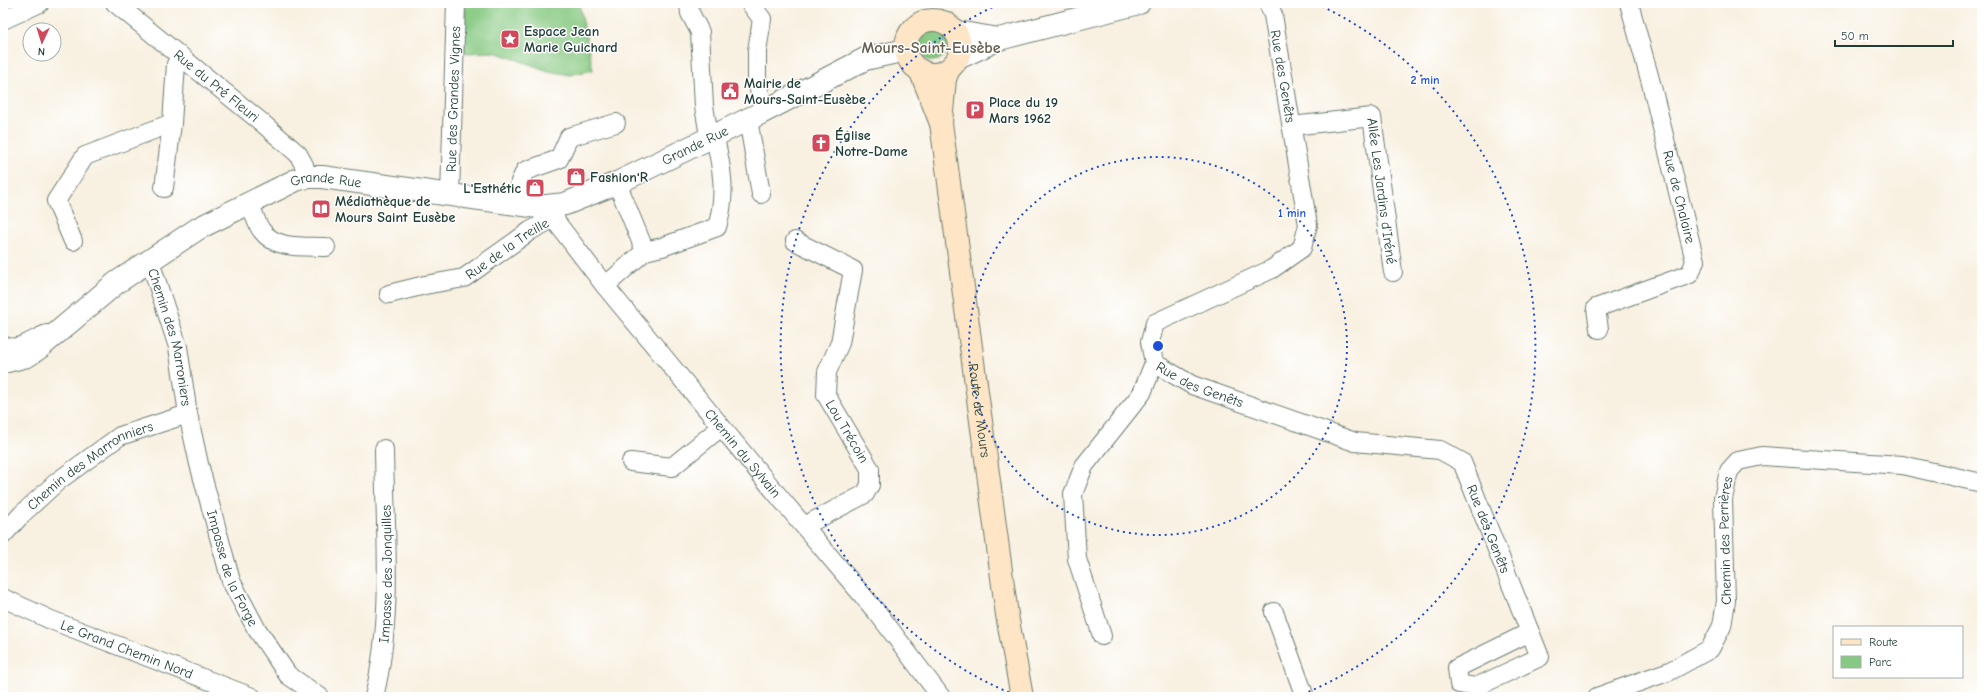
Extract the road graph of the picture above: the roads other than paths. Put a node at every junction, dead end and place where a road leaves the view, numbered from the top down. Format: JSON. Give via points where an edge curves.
{"nodes":[{"id":1,"x":40,"y":3,"type":"edge"},
{"id":2,"x":115,"y":3,"type":"edge"},
{"id":3,"x":456,"y":3,"type":"edge"},
{"id":4,"x":689,"y":3,"type":"edge"},
{"id":5,"x":750,"y":3,"type":"edge"},
{"id":6,"x":1140,"y":3,"type":"edge"},
{"id":7,"x":1268,"y":3,"type":"edge"},
{"id":8,"x":1629,"y":3,"type":"edge"},
{"id":9,"x":920,"y":13,"type":"edge"},
{"id":10,"x":946,"y":19,"type":"edge"},
{"id":11,"x":3,"y":20,"type":"edge"},
{"id":12,"x":999,"y":39,"type":"junction"},
{"id":13,"x":906,"y":50,"type":"junction"},
{"id":14,"x":181,"y":56,"type":"junction"},
{"id":15,"x":954,"y":64,"type":"junction"},
{"id":16,"x":920,"y":70,"type":"junction"},
{"id":17,"x":756,"y":115,"type":"junction"},
{"id":18,"x":172,"y":123,"type":"junction"},
{"id":19,"x":616,"y":123,"type":"dead end"},
{"id":20,"x":941,"y":123,"type":"junction"},
{"id":21,"x":1292,"y":126,"type":"junction"},
{"id":22,"x":712,"y":135,"type":"junction"},
{"id":23,"x":307,"y":177,"type":"junction"},
{"id":24,"x":617,"y":183,"type":"junction"},
{"id":25,"x":164,"y":188,"type":"dead end"},
{"id":26,"x":761,"y":194,"type":"dead end"},
{"id":27,"x":450,"y":195,"type":"junction"},
{"id":28,"x":250,"y":202,"type":"junction"},
{"id":29,"x":517,"y":203,"type":"junction"},
{"id":30,"x":552,"y":212,"type":"junction"},
{"id":31,"x":73,"y":241,"type":"dead end"},
{"id":32,"x":795,"y":241,"type":"dead end"},
{"id":33,"x":326,"y":248,"type":"dead end"},
{"id":34,"x":645,"y":251,"type":"junction"},
{"id":35,"x":150,"y":261,"type":"junction"},
{"id":36,"x":1393,"y":272,"type":"dead end"},
{"id":37,"x":605,"y":286,"type":"junction"},
{"id":38,"x":389,"y":294,"type":"dead end"},
{"id":39,"x":1599,"y":329,"type":"dead end"},
{"id":40,"x":51,"y":337,"type":"junction"},
{"id":41,"x":3,"y":345,"type":"edge"},
{"id":42,"x":3,"y":362,"type":"edge"},
{"id":43,"x":1154,"y":363,"type":"junction"},
{"id":44,"x":188,"y":414,"type":"junction"},
{"id":45,"x":721,"y":427,"type":"junction"},
{"id":46,"x":384,"y":449,"type":"dead end"},
{"id":47,"x":631,"y":462,"type":"dead end"},
{"id":48,"x":1982,"y":483,"type":"edge"},
{"id":49,"x":804,"y":526,"type":"junction"},
{"id":50,"x":3,"y":535,"type":"edge"},
{"id":51,"x":3,"y":598,"type":"edge"},
{"id":52,"x":1274,"y":612,"type":"dead end"},
{"id":53,"x":1530,"y":632,"type":"dead end"},
{"id":54,"x":1102,"y":636,"type":"dead end"},
{"id":55,"x":252,"y":697,"type":"edge"},
{"id":56,"x":320,"y":697,"type":"edge"},
{"id":57,"x":374,"y":697,"type":"edge"},
{"id":58,"x":941,"y":697,"type":"edge"},
{"id":59,"x":1022,"y":697,"type":"edge"},
{"id":60,"x":1305,"y":697,"type":"edge"},
{"id":61,"x":1597,"y":697,"type":"edge"}],
"edges":[{"from":1,"to":11,"type":"street"},
{"from":2,"to":14,"type":"street","name":"Rue du Pré Fleuri"},
{"from":3,"to":27,"type":"street","name":"Rue des Grandes Vignes"},
{"from":4,"to":22,"type":"street","via":[[690,13],[700,32],[704,106]]},
{"from":5,"to":17,"type":"street","via":[[762,19],[757,51]]},
{"from":6,"to":12,"type":"street"},
{"from":7,"to":21,"type":"street","name":"Rue des Genêts","via":[[1274,15]]},
{"from":8,"to":39,"type":"street","name":"Rue de Chalaire","via":[[1695,261],[1690,274],[1596,308]]},
{"from":9,"to":10,"type":"main road","via":[[936,19]]},
{"from":9,"to":13,"type":"main road","via":[[907,39]]},
{"from":10,"to":12,"type":"street"},
{"from":10,"to":15,"type":"main road","via":[[960,41]]},
{"from":12,"to":15,"type":"street"},
{"from":13,"to":16,"type":"main road","via":[[911,61]]},
{"from":13,"to":17,"type":"street","name":"Grande Rue","via":[[865,59]]},
{"from":14,"to":18,"type":"street","via":[[176,64]]},
{"from":14,"to":23,"type":"street","name":"Rue du Pré Fleuri","via":[[298,154]]},
{"from":15,"to":16,"type":"main road","via":[[940,73],[929,74]]},
{"from":15,"to":20,"type":"main road","name":"Route de Mours","via":[[945,80]]},
{"from":16,"to":20,"type":"main road","name":"Route de Mours"},
{"from":17,"to":22,"type":"street","name":"Grande Rue"},
{"from":17,"to":26,"type":"street"},
{"from":18,"to":25,"type":"street"},
{"from":18,"to":31,"type":"street","via":[[85,156],[56,201]]},
{"from":19,"to":29,"type":"street","via":[[569,137],[559,159],[525,171],[520,182]]},
{"from":20,"to":59,"type":"main road","name":"Route de Mours","via":[[1007,615]]},
{"from":21,"to":36,"type":"street","name":"Allée Les Jardins d'Iréné","via":[[1372,117]]},
{"from":21,"to":43,"type":"street","name":"Rue des Genêts","via":[[1308,225],[1302,248],[1272,269],[1156,322],[1150,342]]},
{"from":22,"to":24,"type":"street","name":"Grande Rue"},
{"from":22,"to":34,"type":"street","via":[[723,181],[723,209],[717,227]]},
{"from":23,"to":27,"type":"street","name":"Grande Rue"},
{"from":23,"to":28,"type":"street","name":"Grande Rue"},
{"from":24,"to":30,"type":"street","name":"Grande Rue","via":[[565,204]]},
{"from":24,"to":34,"type":"street"},
{"from":27,"to":29,"type":"street","name":"Grande Rue"},
{"from":28,"to":33,"type":"street","via":[[261,230],[268,238],[289,245]]},
{"from":28,"to":35,"type":"street","name":"Grande Rue","via":[[199,228]]},
{"from":29,"to":30,"type":"street","name":"Grande Rue"},
{"from":30,"to":37,"type":"street","name":"Chemin du Sylvain"},
{"from":30,"to":38,"type":"street","name":"Rue de la Treille","via":[[464,278]]},
{"from":32,"to":49,"type":"street","name":"Lou Trécoin","via":[[853,270],[840,343],[827,372],[826,395],[870,469],[870,485],[865,494]]},
{"from":34,"to":37,"type":"street"},
{"from":35,"to":40,"type":"street","name":"Grande Rue","via":[[116,284]]},
{"from":35,"to":44,"type":"street","name":"Chemin des Marroniers","via":[[178,348]]},
{"from":37,"to":45,"type":"street","name":"Chemin du Sylvain"},
{"from":40,"to":41,"type":"street","via":[[47,334],[20,347],[10,348]]},
{"from":40,"to":42,"type":"street","name":"Grande Rue","via":[[27,356]]},
{"from":43,"to":53,"type":"street","name":"Rue des Genêts","via":[[1192,385],[1356,442],[1440,450],[1462,462]]},
{"from":43,"to":54,"type":"street","via":[[1142,393],[1084,466],[1073,494],[1077,559]]},
{"from":44,"to":50,"type":"street","name":"Chemin des Marronniers","via":[[120,436],[58,481]]},
{"from":44,"to":56,"type":"street","name":"Impasse de la Forge","via":[[231,581],[256,628],[288,675]]},
{"from":45,"to":47,"type":"street","via":[[672,467]]},
{"from":45,"to":49,"type":"street","name":"Chemin du Sylvain"},
{"from":46,"to":57,"type":"street","name":"Impasse des Jonquilles","via":[[387,604],[380,670]]},
{"from":48,"to":61,"type":"street","name":"Chemin des Perrières","via":[[1902,465],[1762,456],[1738,461],[1729,471],[1723,499],[1726,600],[1722,626],[1710,649],[1670,671]]},
{"from":49,"to":58,"type":"street","name":"Chemin du Sylvain","via":[[880,616]]},
{"from":51,"to":55,"type":"street","name":"Le Grand Chemin Nord","via":[[51,620]]},
{"from":52,"to":60,"type":"street"}]}
